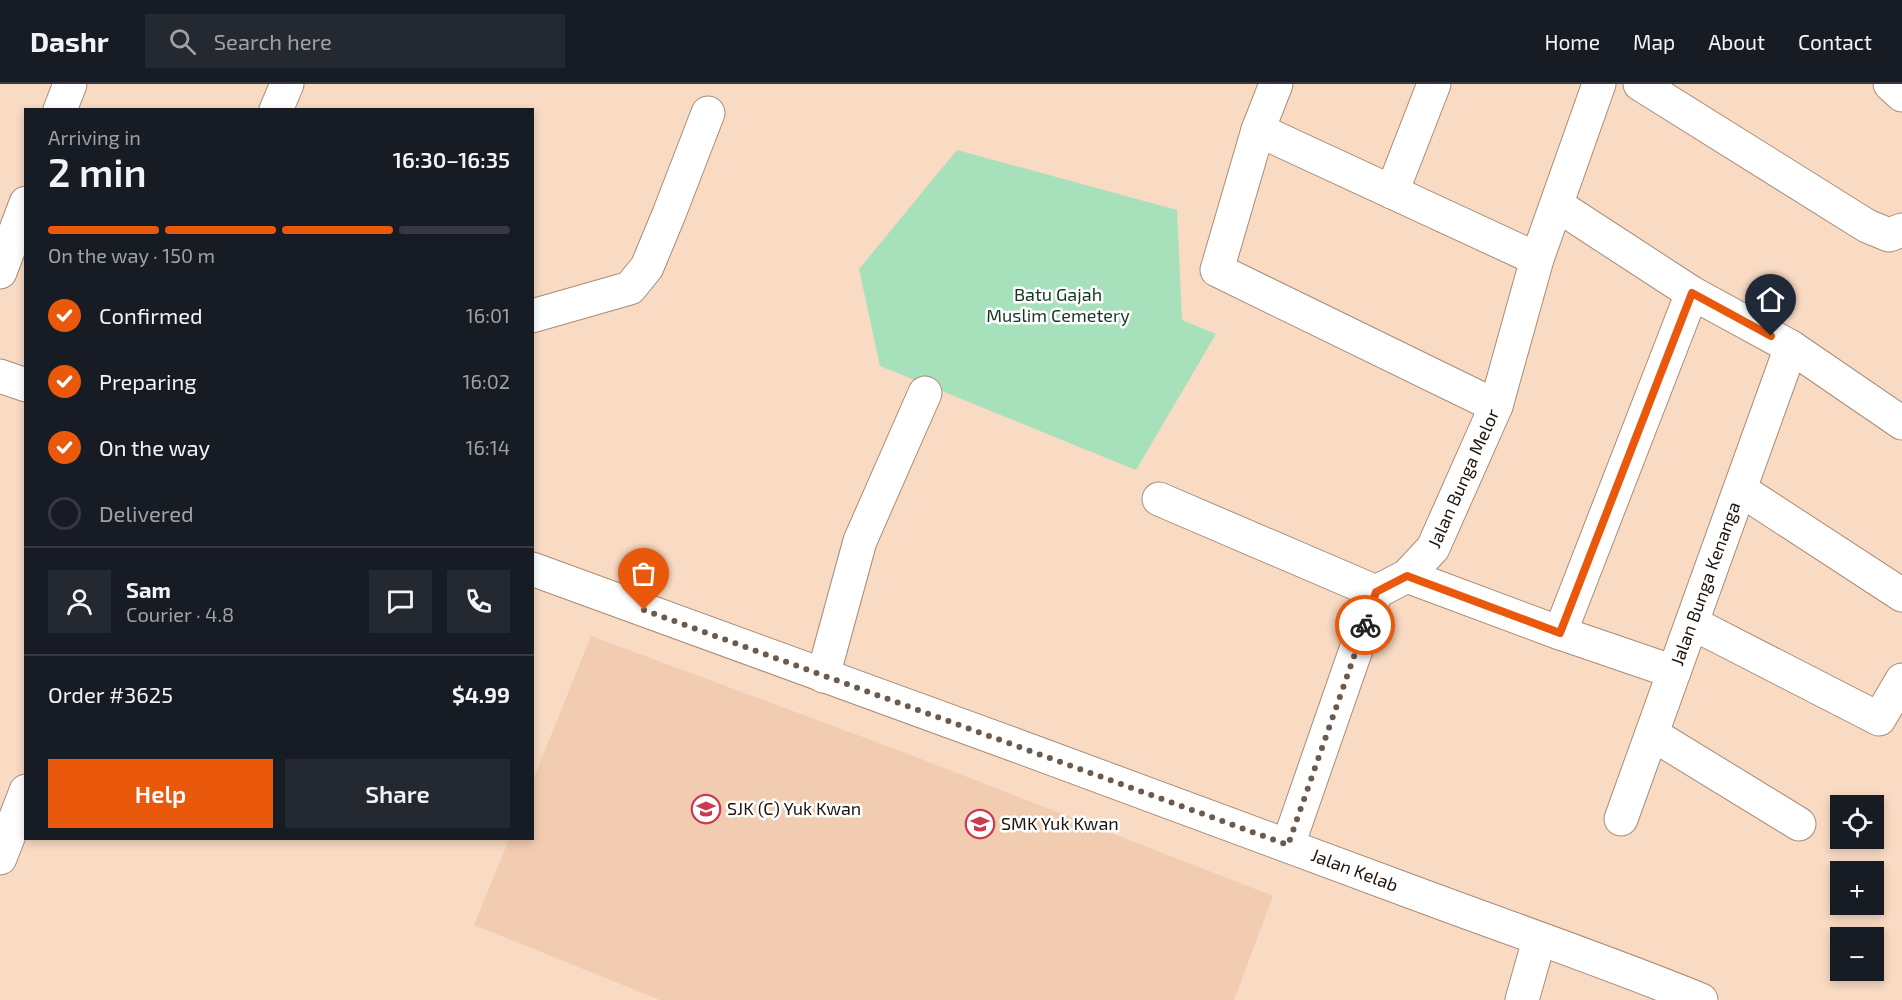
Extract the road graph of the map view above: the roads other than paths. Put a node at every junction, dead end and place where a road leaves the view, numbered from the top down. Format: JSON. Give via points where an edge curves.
{"nodes":[{"id":1,"x":70,"y":84,"type":"edge"},
{"id":2,"x":287,"y":84,"type":"edge"},
{"id":3,"x":1276,"y":84,"type":"edge"},
{"id":4,"x":1434,"y":84,"type":"edge"},
{"id":5,"x":1599,"y":84,"type":"edge"},
{"id":6,"x":1640,"y":84,"type":"edge"},
{"id":7,"x":1890,"y":84,"type":"edge"},
{"id":8,"x":1902,"y":95,"type":"edge"},
{"id":9,"x":61,"y":108,"type":"edge"},
{"id":10,"x":277,"y":108,"type":"edge"},
{"id":11,"x":708,"y":114,"type":"dead end"},
{"id":12,"x":1258,"y":130,"type":"junction"},
{"id":13,"x":1392,"y":192,"type":"junction"},
{"id":14,"x":1557,"y":205,"type":"junction"},
{"id":15,"x":24,"y":208,"type":"edge"},
{"id":16,"x":1902,"y":230,"type":"edge"},
{"id":17,"x":1537,"y":259,"type":"junction"},
{"id":18,"x":0,"y":272,"type":"edge"},
{"id":19,"x":1692,"y":293,"type":"junction"},
{"id":20,"x":534,"y":315,"type":"edge"},
{"id":21,"x":1791,"y":347,"type":"junction"},
{"id":22,"x":0,"y":376,"type":"edge"},
{"id":23,"x":24,"y":384,"type":"edge"},
{"id":24,"x":925,"y":393,"type":"dead end"},
{"id":25,"x":1496,"y":406,"type":"junction"},
{"id":26,"x":1902,"y":423,"type":"edge"},
{"id":27,"x":1741,"y":490,"type":"junction"},
{"id":28,"x":1159,"y":499,"type":"dead end"},
{"id":29,"x":534,"y":570,"type":"edge"},
{"id":30,"x":1407,"y":576,"type":"junction"},
{"id":31,"x":1376,"y":592,"type":"junction"},
{"id":32,"x":1902,"y":595,"type":"edge"},
{"id":33,"x":1692,"y":623,"type":"junction"},
{"id":34,"x":1560,"y":633,"type":"junction"},
{"id":35,"x":1674,"y":672,"type":"junction"},
{"id":36,"x":823,"y":676,"type":"junction"},
{"id":37,"x":1902,"y":680,"type":"edge"},
{"id":38,"x":1652,"y":734,"type":"junction"},
{"id":39,"x":24,"y":796,"type":"edge"},
{"id":40,"x":1621,"y":819,"type":"dead end"},
{"id":41,"x":1799,"y":824,"type":"dead end"},
{"id":42,"x":1288,"y":845,"type":"junction"},
{"id":43,"x":0,"y":858,"type":"edge"},
{"id":44,"x":1539,"y":940,"type":"junction"},
{"id":45,"x":1522,"y":1000,"type":"edge"},
{"id":46,"x":1701,"y":1000,"type":"edge"}],
"edges":[{"from":1,"to":9,"type":"street"},
{"from":2,"to":10,"type":"street"},
{"from":3,"to":12,"type":"street"},
{"from":4,"to":13,"type":"street"},
{"from":5,"to":14,"type":"street","name":"Jalan Bunga Melor"},
{"from":6,"to":16,"type":"street","via":[[1867,226],[1889,235]]},
{"from":7,"to":8,"type":"street"},
{"from":11,"to":20,"type":"street","via":[[647,267],[630,288]]},
{"from":12,"to":13,"type":"street"},
{"from":12,"to":25,"type":"street","via":[[1217,270]]},
{"from":13,"to":17,"type":"street"},
{"from":14,"to":17,"type":"street","name":"Jalan Bunga Melor"},
{"from":14,"to":19,"type":"street"},
{"from":15,"to":18,"type":"street"},
{"from":17,"to":25,"type":"street","name":"Jalan Bunga Melor"},
{"from":19,"to":21,"type":"street"},
{"from":19,"to":34,"type":"street"},
{"from":21,"to":26,"type":"street"},
{"from":21,"to":27,"type":"street","name":"Jalan Bunga Kenanga"},
{"from":22,"to":23,"type":"street"},
{"from":24,"to":36,"type":"street","via":[[860,541]]},
{"from":25,"to":30,"type":"street","name":"Jalan Bunga Melor","via":[[1433,548]]},
{"from":27,"to":32,"type":"street"},
{"from":27,"to":33,"type":"street","name":"Jalan Bunga Kenanga"},
{"from":28,"to":31,"type":"street"},
{"from":29,"to":36,"type":"street","name":"Jalan Kelab"},
{"from":30,"to":31,"type":"street","name":"Jalan Bunga Melor"},
{"from":30,"to":34,"type":"street"},
{"from":31,"to":42,"type":"street"},
{"from":33,"to":35,"type":"street","name":"Jalan Bunga Kenanga"},
{"from":33,"to":37,"type":"street","via":[[1879,719]]},
{"from":34,"to":35,"type":"street"},
{"from":35,"to":38,"type":"street","name":"Jalan Bunga Kenanga"},
{"from":36,"to":42,"type":"street","name":"Jalan Kelab"},
{"from":38,"to":40,"type":"street","name":"Jalan Bunga Kenanga"},
{"from":38,"to":41,"type":"street"},
{"from":39,"to":43,"type":"street"},
{"from":42,"to":44,"type":"street","name":"Jalan Kelab"},
{"from":44,"to":45,"type":"street"},
{"from":44,"to":46,"type":"street","name":"Jalan Kelab"}]}
